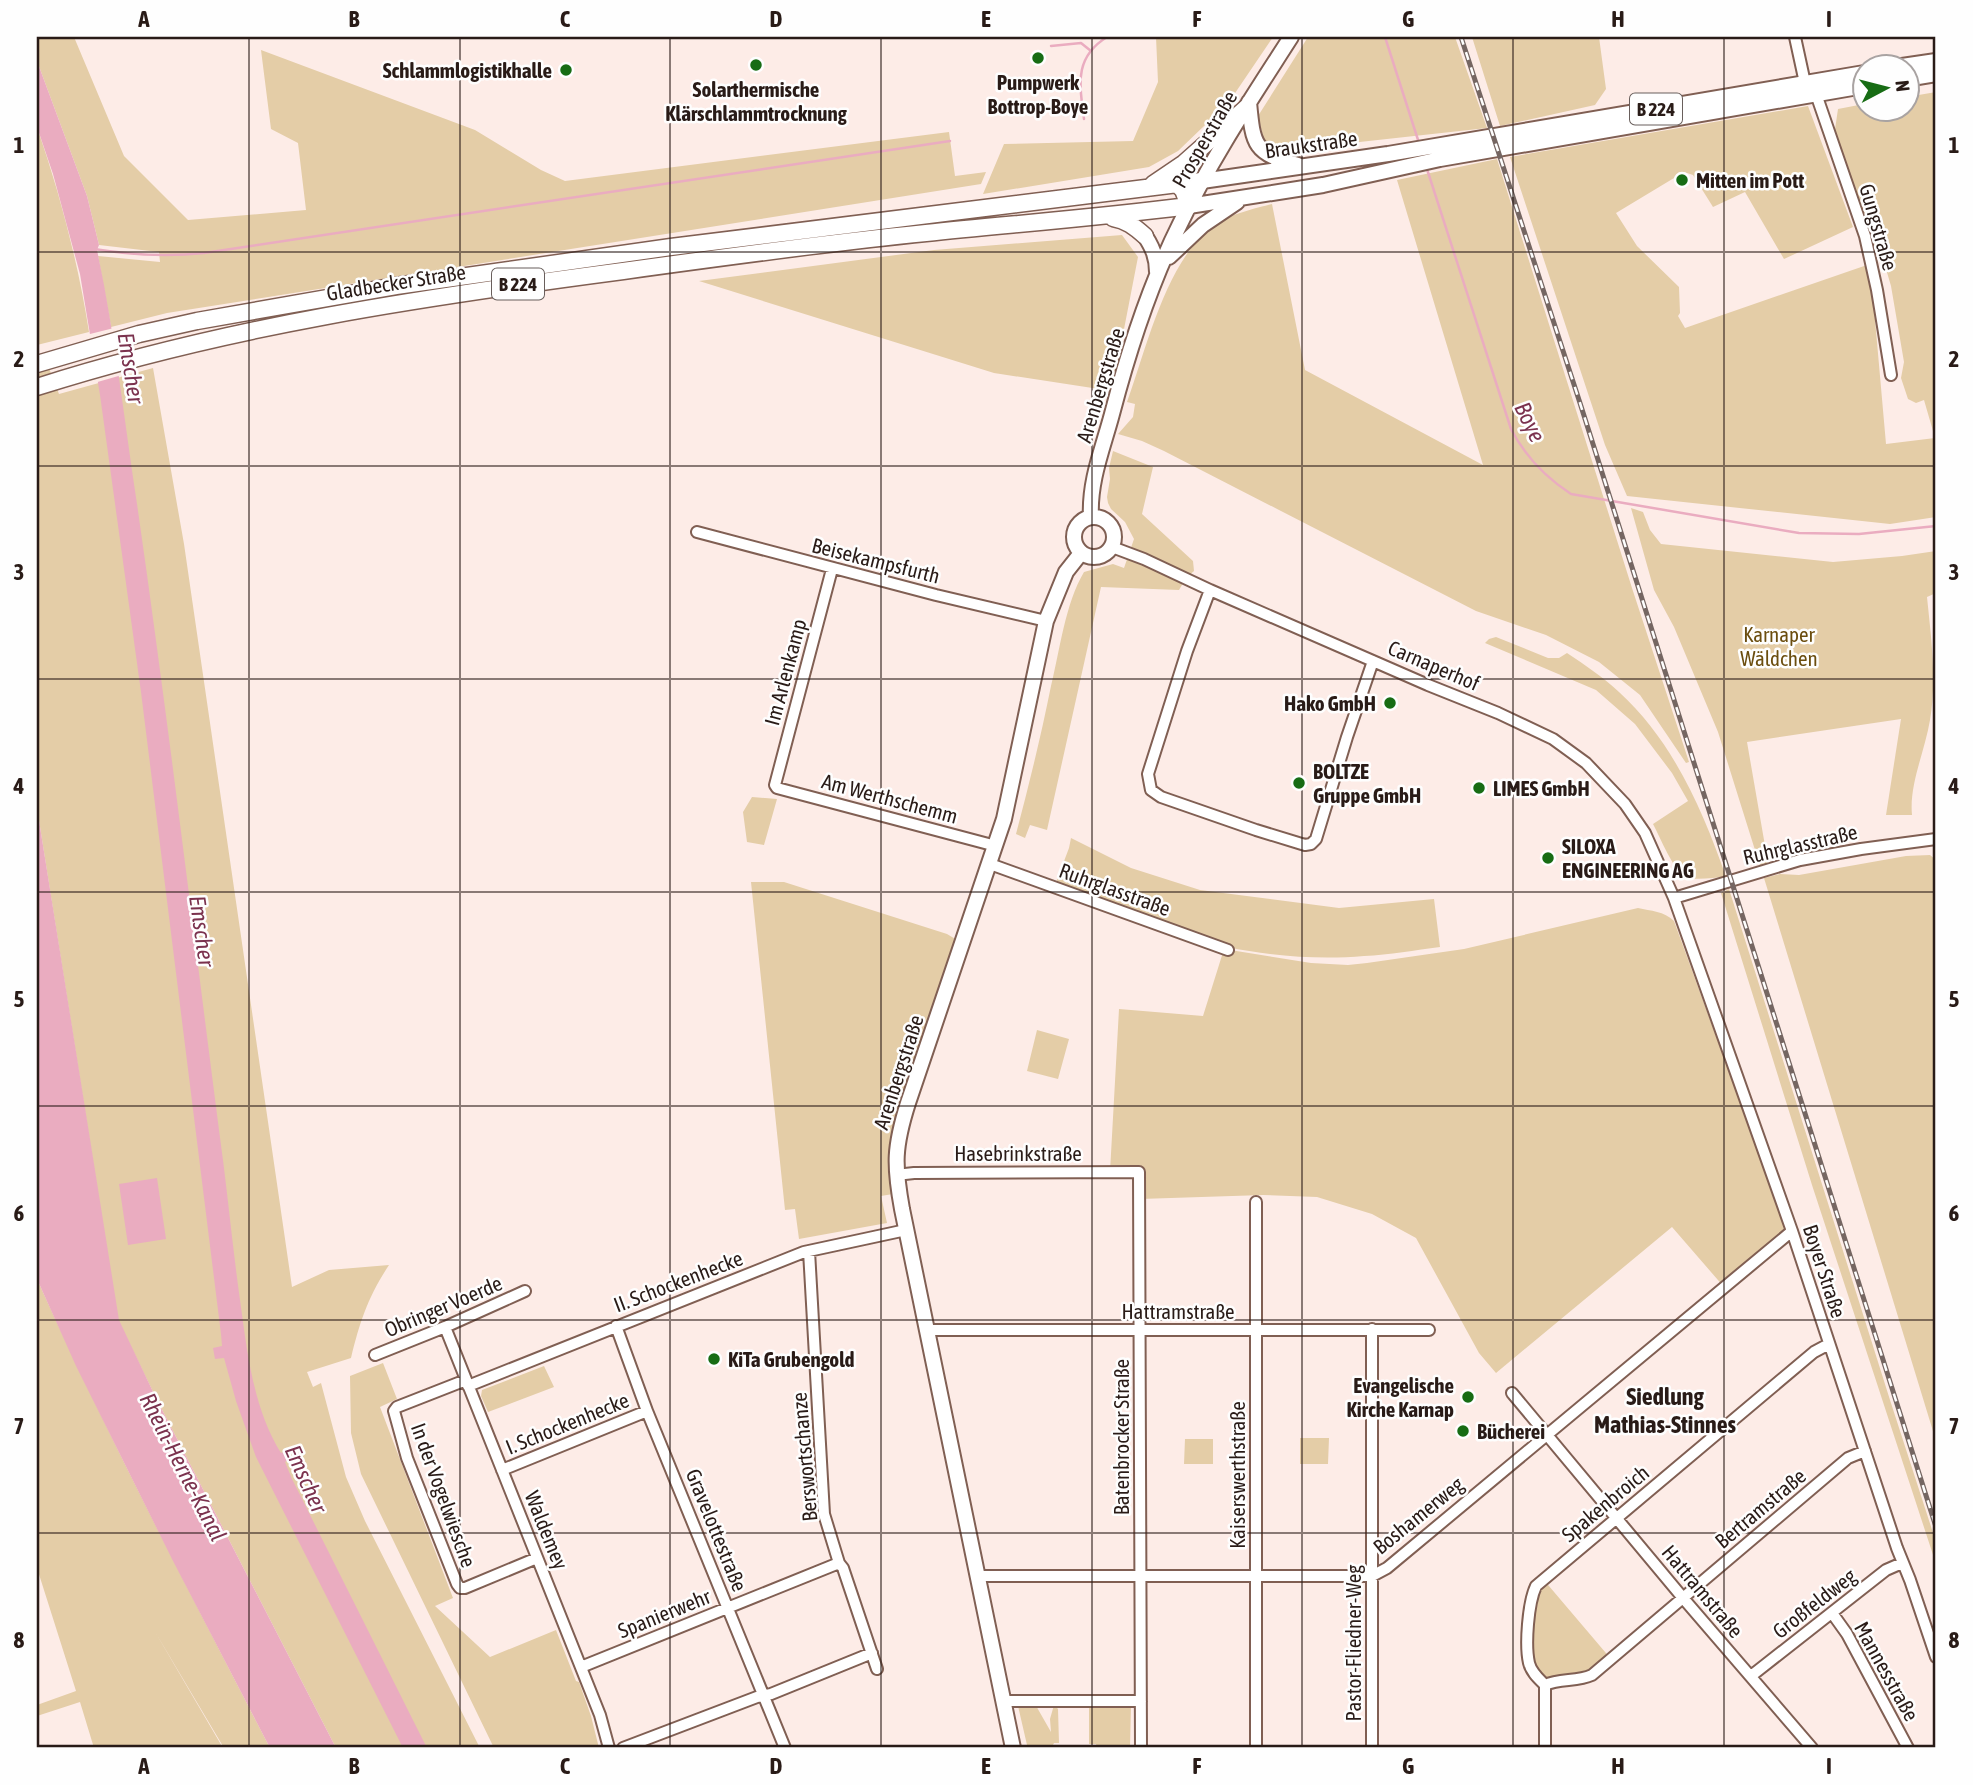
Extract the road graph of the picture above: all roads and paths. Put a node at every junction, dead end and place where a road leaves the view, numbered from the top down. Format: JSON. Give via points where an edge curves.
{"nodes":[{"id":1,"x":1291,"y":37,"type":"edge"},
{"id":2,"x":1795,"y":37,"type":"edge"},
{"id":3,"x":1850,"y":75,"type":"edge"},
{"id":4,"x":1805,"y":83,"type":"junction"},
{"id":5,"x":1850,"y":88,"type":"edge"},
{"id":6,"x":1816,"y":94,"type":"junction"},
{"id":7,"x":1248,"y":105,"type":"junction"},
{"id":8,"x":1438,"y":152,"type":"junction"},
{"id":9,"x":1410,"y":158,"type":"junction"},
{"id":10,"x":1306,"y":167,"type":"junction"},
{"id":11,"x":1202,"y":181,"type":"junction"},
{"id":12,"x":1177,"y":184,"type":"junction"},
{"id":13,"x":1148,"y":188,"type":"junction"},
{"id":14,"x":1244,"y":198,"type":"junction"},
{"id":15,"x":1213,"y":202,"type":"junction"},
{"id":16,"x":1189,"y":206,"type":"junction"},
{"id":17,"x":1107,"y":216,"type":"junction"},
{"id":18,"x":1145,"y":236,"type":"joint"},
{"id":19,"x":765,"y":244,"type":"junction"},
{"id":20,"x":1159,"y":270,"type":"junction"},
{"id":21,"x":40,"y":362,"type":"edge"},
{"id":22,"x":77,"y":374,"type":"junction"},
{"id":23,"x":1891,"y":374,"type":"dead end"},
{"id":24,"x":37,"y":387,"type":"edge"},
{"id":25,"x":37,"y":393,"type":"edge"},
{"id":26,"x":1091,"y":517,"type":"junction"},
{"id":27,"x":698,"y":532,"type":"dead end"},
{"id":28,"x":1112,"y":547,"type":"junction"},
{"id":29,"x":1081,"y":553,"type":"junction"},
{"id":30,"x":832,"y":569,"type":"junction"},
{"id":31,"x":1210,"y":590,"type":"junction"},
{"id":32,"x":1046,"y":621,"type":"junction"},
{"id":33,"x":1373,"y":661,"type":"junction"},
{"id":34,"x":775,"y":785,"type":"joint"},
{"id":35,"x":1936,"y":839,"type":"edge"},
{"id":36,"x":996,"y":846,"type":"junction"},
{"id":37,"x":990,"y":864,"type":"junction"},
{"id":38,"x":1674,"y":898,"type":"junction"},
{"id":39,"x":1228,"y":950,"type":"dead end"},
{"id":40,"x":1139,"y":1172,"type":"joint"},
{"id":41,"x":896,"y":1175,"type":"junction"},
{"id":42,"x":1255,"y":1202,"type":"dead end"},
{"id":43,"x":906,"y":1230,"type":"junction"},
{"id":44,"x":1792,"y":1231,"type":"junction"},
{"id":45,"x":809,"y":1251,"type":"junction"},
{"id":46,"x":525,"y":1291,"type":"dead end"},
{"id":47,"x":616,"y":1326,"type":"junction"},
{"id":48,"x":445,"y":1327,"type":"junction"},
{"id":49,"x":1256,"y":1329,"type":"junction"},
{"id":50,"x":1372,"y":1329,"type":"junction"},
{"id":51,"x":1429,"y":1329,"type":"dead end"},
{"id":52,"x":927,"y":1330,"type":"junction"},
{"id":53,"x":1140,"y":1331,"type":"junction"},
{"id":54,"x":1829,"y":1344,"type":"junction"},
{"id":55,"x":375,"y":1355,"type":"dead end"},
{"id":56,"x":467,"y":1383,"type":"junction"},
{"id":57,"x":1512,"y":1393,"type":"dead end"},
{"id":58,"x":647,"y":1410,"type":"junction"},
{"id":59,"x":1546,"y":1435,"type":"junction"},
{"id":60,"x":1865,"y":1451,"type":"junction"},
{"id":61,"x":502,"y":1470,"type":"junction"},
{"id":62,"x":1617,"y":1518,"type":"junction"},
{"id":63,"x":537,"y":1558,"type":"junction"},
{"id":64,"x":839,"y":1563,"type":"junction"},
{"id":65,"x":1902,"y":1563,"type":"junction"},
{"id":66,"x":978,"y":1576,"type":"junction"},
{"id":67,"x":1140,"y":1576,"type":"junction"},
{"id":68,"x":1256,"y":1576,"type":"junction"},
{"id":69,"x":1373,"y":1576,"type":"junction"},
{"id":70,"x":1683,"y":1598,"type":"junction"},
{"id":71,"x":728,"y":1608,"type":"junction"},
{"id":72,"x":1832,"y":1613,"type":"junction"},
{"id":73,"x":872,"y":1653,"type":"junction"},
{"id":74,"x":1936,"y":1657,"type":"edge"},
{"id":75,"x":581,"y":1667,"type":"junction"},
{"id":76,"x":877,"y":1669,"type":"dead end"},
{"id":77,"x":1751,"y":1676,"type":"junction"},
{"id":78,"x":1545,"y":1685,"type":"junction"},
{"id":79,"x":763,"y":1696,"type":"junction"},
{"id":80,"x":1003,"y":1701,"type":"junction"},
{"id":81,"x":1141,"y":1701,"type":"junction"},
{"id":82,"x":609,"y":1748,"type":"edge"},
{"id":83,"x":622,"y":1748,"type":"edge"},
{"id":84,"x":785,"y":1748,"type":"edge"},
{"id":85,"x":1013,"y":1748,"type":"edge"},
{"id":86,"x":1141,"y":1748,"type":"edge"},
{"id":87,"x":1256,"y":1748,"type":"edge"},
{"id":88,"x":1372,"y":1748,"type":"edge"},
{"id":89,"x":1545,"y":1748,"type":"edge"},
{"id":90,"x":1812,"y":1748,"type":"edge"},
{"id":91,"x":1908,"y":1748,"type":"edge"}],
"edges":[{"from":1,"to":7,"type":"main road","name":"Prosperstraße"},
{"from":2,"to":4,"type":"street"},
{"from":3,"to":4,"type":"main road","name":"Braukstraße","number":"B 224"},
{"from":4,"to":8,"type":"main road","name":"Braukstraße","number":"B 224"},
{"from":5,"to":6,"type":"main road","name":"Braukstraße","number":"B 224"},
{"from":6,"to":8,"type":"main road","name":"Braukstraße","number":"B 224"},
{"from":6,"to":23,"type":"street","name":"Gungstraße","via":[[1865,236]]},
{"from":7,"to":10,"type":"main road","via":[[1258,146],[1276,159]]},
{"from":7,"to":11,"type":"main road","name":"Prosperstraße"},
{"from":7,"to":13,"type":"highway","via":[[1184,163]]},
{"from":8,"to":9,"type":"main road","name":"Braukstraße","number":"B 224"},
{"from":9,"to":10,"type":"main road","name":"Braukstraße","number":"B 224"},
{"from":9,"to":14,"type":"main road","name":"Braukstraße","number":"B 224","via":[[1323,185]]},
{"from":10,"to":11,"type":"main road","name":"Braukstraße","number":"B 224"},
{"from":11,"to":12,"type":"highway","name":"Braukstraße","number":"B 224"},
{"from":11,"to":15,"type":"main road"},
{"from":11,"to":16,"type":"main road","name":"Prosperstraße"},
{"from":12,"to":13,"type":"highway","name":"Braukstraße","number":"B 224"},
{"from":12,"to":16,"type":"highway"},
{"from":13,"to":19,"type":"highway","name":"Braukstraße","number":"B 224"},
{"from":14,"to":15,"type":"main road","name":"Braukstraße","number":"B 224"},
{"from":14,"to":20,"type":"main road","via":[[1203,225]]},
{"from":15,"to":16,"type":"main road","name":"Braukstraße","number":"B 224"},
{"from":16,"to":17,"type":"highway","name":"Braukstraße","number":"B 224"},
{"from":16,"to":20,"type":"main road","name":"Prosperstraße"},
{"from":17,"to":18,"type":"highway","via":[[1135,226]]},
{"from":17,"to":19,"type":"highway","name":"Braukstraße","number":"B 224"},
{"from":18,"to":20,"type":"main road"},
{"from":19,"to":21,"type":"highway","name":"Gladbecker Straße","number":"B 224","via":[[524,267],[396,286],[139,334]]},
{"from":19,"to":22,"type":"highway","name":"Gladbecker Straße","number":"B 224","via":[[331,314]]},
{"from":20,"to":26,"type":"main road","name":"Arenbergstraße","via":[[1114,405],[1091,491]]},
{"from":22,"to":24,"type":"highway","name":"Gladbecker Straße","number":"B 224"},
{"from":22,"to":25,"type":"highway"},
{"from":26,"to":28,"type":"main road","via":[[1111,526]]},
{"from":26,"to":29,"type":"main road","via":[[1074,532]]},
{"from":27,"to":30,"type":"street","name":"Beisekampsfurth"},
{"from":28,"to":29,"type":"main road","via":[[1098,557]]},
{"from":28,"to":31,"type":"street","name":"Carnaperhof"},
{"from":29,"to":32,"type":"main road","name":"Arenbergstraße","via":[[1066,572]]},
{"from":30,"to":32,"type":"street","name":"Beisekampsfurth"},
{"from":30,"to":34,"type":"street","name":"Im Arlenkamp"},
{"from":31,"to":33,"type":"street","name":"Carnaperhof"},
{"from":31,"to":33,"type":"street","via":[[1148,774],[1151,790],[1161,797],[1311,844]]},
{"from":32,"to":36,"type":"main road","name":"Arenbergstraße"},
{"from":33,"to":38,"type":"street","name":"Carnaperhof","via":[[1508,717],[1553,739],[1586,763],[1645,833]]},
{"from":34,"to":36,"type":"street","name":"Am Werthschemm"},
{"from":35,"to":38,"type":"street","name":"Ruhrglasstraße","via":[[1800,860]]},
{"from":36,"to":37,"type":"main road","name":"Arenbergstraße"},
{"from":37,"to":39,"type":"street","name":"Ruhrglasstraße"},
{"from":37,"to":41,"type":"main road","name":"Arenbergstraße","via":[[900,1128]]},
{"from":38,"to":44,"type":"street","name":"Boyer Straße"},
{"from":40,"to":41,"type":"street","name":"Hasebrinkstraße"},
{"from":40,"to":53,"type":"street","name":"Batenbrocker Straße"},
{"from":41,"to":43,"type":"main road","name":"Arenbergstraße"},
{"from":42,"to":49,"type":"street","name":"Kaiserswerthstraße"},
{"from":43,"to":45,"type":"street","name":"II. Schockenhecke"},
{"from":43,"to":52,"type":"main road","name":"Arenbergstraße"},
{"from":44,"to":54,"type":"street","name":"Boyer Straße"},
{"from":44,"to":59,"type":"street","name":"Boshamerweg"},
{"from":45,"to":47,"type":"street","name":"II. Schockenhecke"},
{"from":45,"to":64,"type":"street","name":"Berswortschanze","via":[[824,1514]]},
{"from":46,"to":48,"type":"street","name":"Obringer Voerde"},
{"from":47,"to":56,"type":"street","name":"II. Schockenhecke"},
{"from":47,"to":58,"type":"street","name":"Gravelottestraße"},
{"from":48,"to":55,"type":"street","name":"Obringer Voerde"},
{"from":48,"to":56,"type":"street","name":"Waldemey"},
{"from":49,"to":50,"type":"street","name":"Hattramstraße"},
{"from":49,"to":53,"type":"street","name":"Hattramstraße"},
{"from":49,"to":68,"type":"street","name":"Kaiserswerthstraße"},
{"from":50,"to":51,"type":"street","name":"Hattramstraße"},
{"from":50,"to":69,"type":"street","name":"Pastor-Fliedner-Weg"},
{"from":52,"to":53,"type":"street","name":"Hattramstraße"},
{"from":52,"to":66,"type":"main road","name":"Arenbergstraße"},
{"from":53,"to":67,"type":"street","name":"Batenbrocker Straße"},
{"from":54,"to":60,"type":"street","name":"Boyer Straße"},
{"from":54,"to":62,"type":"street","name":"Spakenbroich"},
{"from":56,"to":61,"type":"street","name":"Waldemey"},
{"from":56,"to":63,"type":"street","name":"In der Vogelwiesche","via":[[394,1411],[407,1458],[457,1584],[465,1588]]},
{"from":57,"to":59,"type":"street","name":"Hattramstraße"},
{"from":58,"to":61,"type":"street","name":"I. Schockenhecke"},
{"from":58,"to":71,"type":"street","name":"Gravelottestraße"},
{"from":59,"to":62,"type":"street","name":"Hattramstraße"},
{"from":59,"to":69,"type":"street","name":"Boshamerweg"},
{"from":60,"to":65,"type":"street","name":"Boyer Straße"},
{"from":60,"to":70,"type":"street","name":"Bertramstraße","via":[[1848,1458]]},
{"from":61,"to":63,"type":"street","name":"Waldemey"},
{"from":62,"to":70,"type":"street","name":"Hattramstraße"},
{"from":62,"to":78,"type":"street","name":"Spakenbroich","via":[[1543,1579],[1531,1597],[1530,1665]]},
{"from":63,"to":75,"type":"street","name":"Waldemey"},
{"from":64,"to":71,"type":"street","name":"Spanierwehr"},
{"from":64,"to":73,"type":"street","name":"Berswortschanze"},
{"from":65,"to":72,"type":"street","name":"Großfeldweg","via":[[1886,1570]]},
{"from":65,"to":74,"type":"street","name":"Boyer Straße"},
{"from":66,"to":67,"type":"street","name":"Boshamerweg"},
{"from":66,"to":80,"type":"main road","name":"Arenbergstraße"},
{"from":67,"to":68,"type":"street","name":"Boshamerweg"},
{"from":67,"to":81,"type":"street","name":"Batenbrocker Straße"},
{"from":68,"to":69,"type":"street","name":"Boshamerweg"},
{"from":68,"to":87,"type":"street","name":"Kaiserswerthstraße"},
{"from":69,"to":88,"type":"street","name":"Pastor-Fliedner-Weg"},
{"from":70,"to":77,"type":"street","name":"Hattramstraße"},
{"from":70,"to":78,"type":"street","name":"Bertramstraße","via":[[1592,1675]]},
{"from":71,"to":75,"type":"street","name":"Spanierwehr"},
{"from":71,"to":79,"type":"street","name":"Gravelottestraße"},
{"from":72,"to":77,"type":"street","name":"Großfeldweg"},
{"from":72,"to":91,"type":"street","name":"Mannesstraße"},
{"from":73,"to":76,"type":"street","name":"Berswortschanze"},
{"from":73,"to":79,"type":"street"},
{"from":75,"to":82,"type":"street","name":"Waldemey"},
{"from":77,"to":90,"type":"street","name":"Hattramstraße"},
{"from":78,"to":89,"type":"street","name":"Spakenbroich"},
{"from":79,"to":83,"type":"street"},
{"from":79,"to":84,"type":"street","name":"Gravelottestraße"},
{"from":80,"to":81,"type":"street"},
{"from":80,"to":85,"type":"main road","name":"Arenbergstraße"},
{"from":81,"to":86,"type":"street","name":"Batenbrocker Straße"}]}
